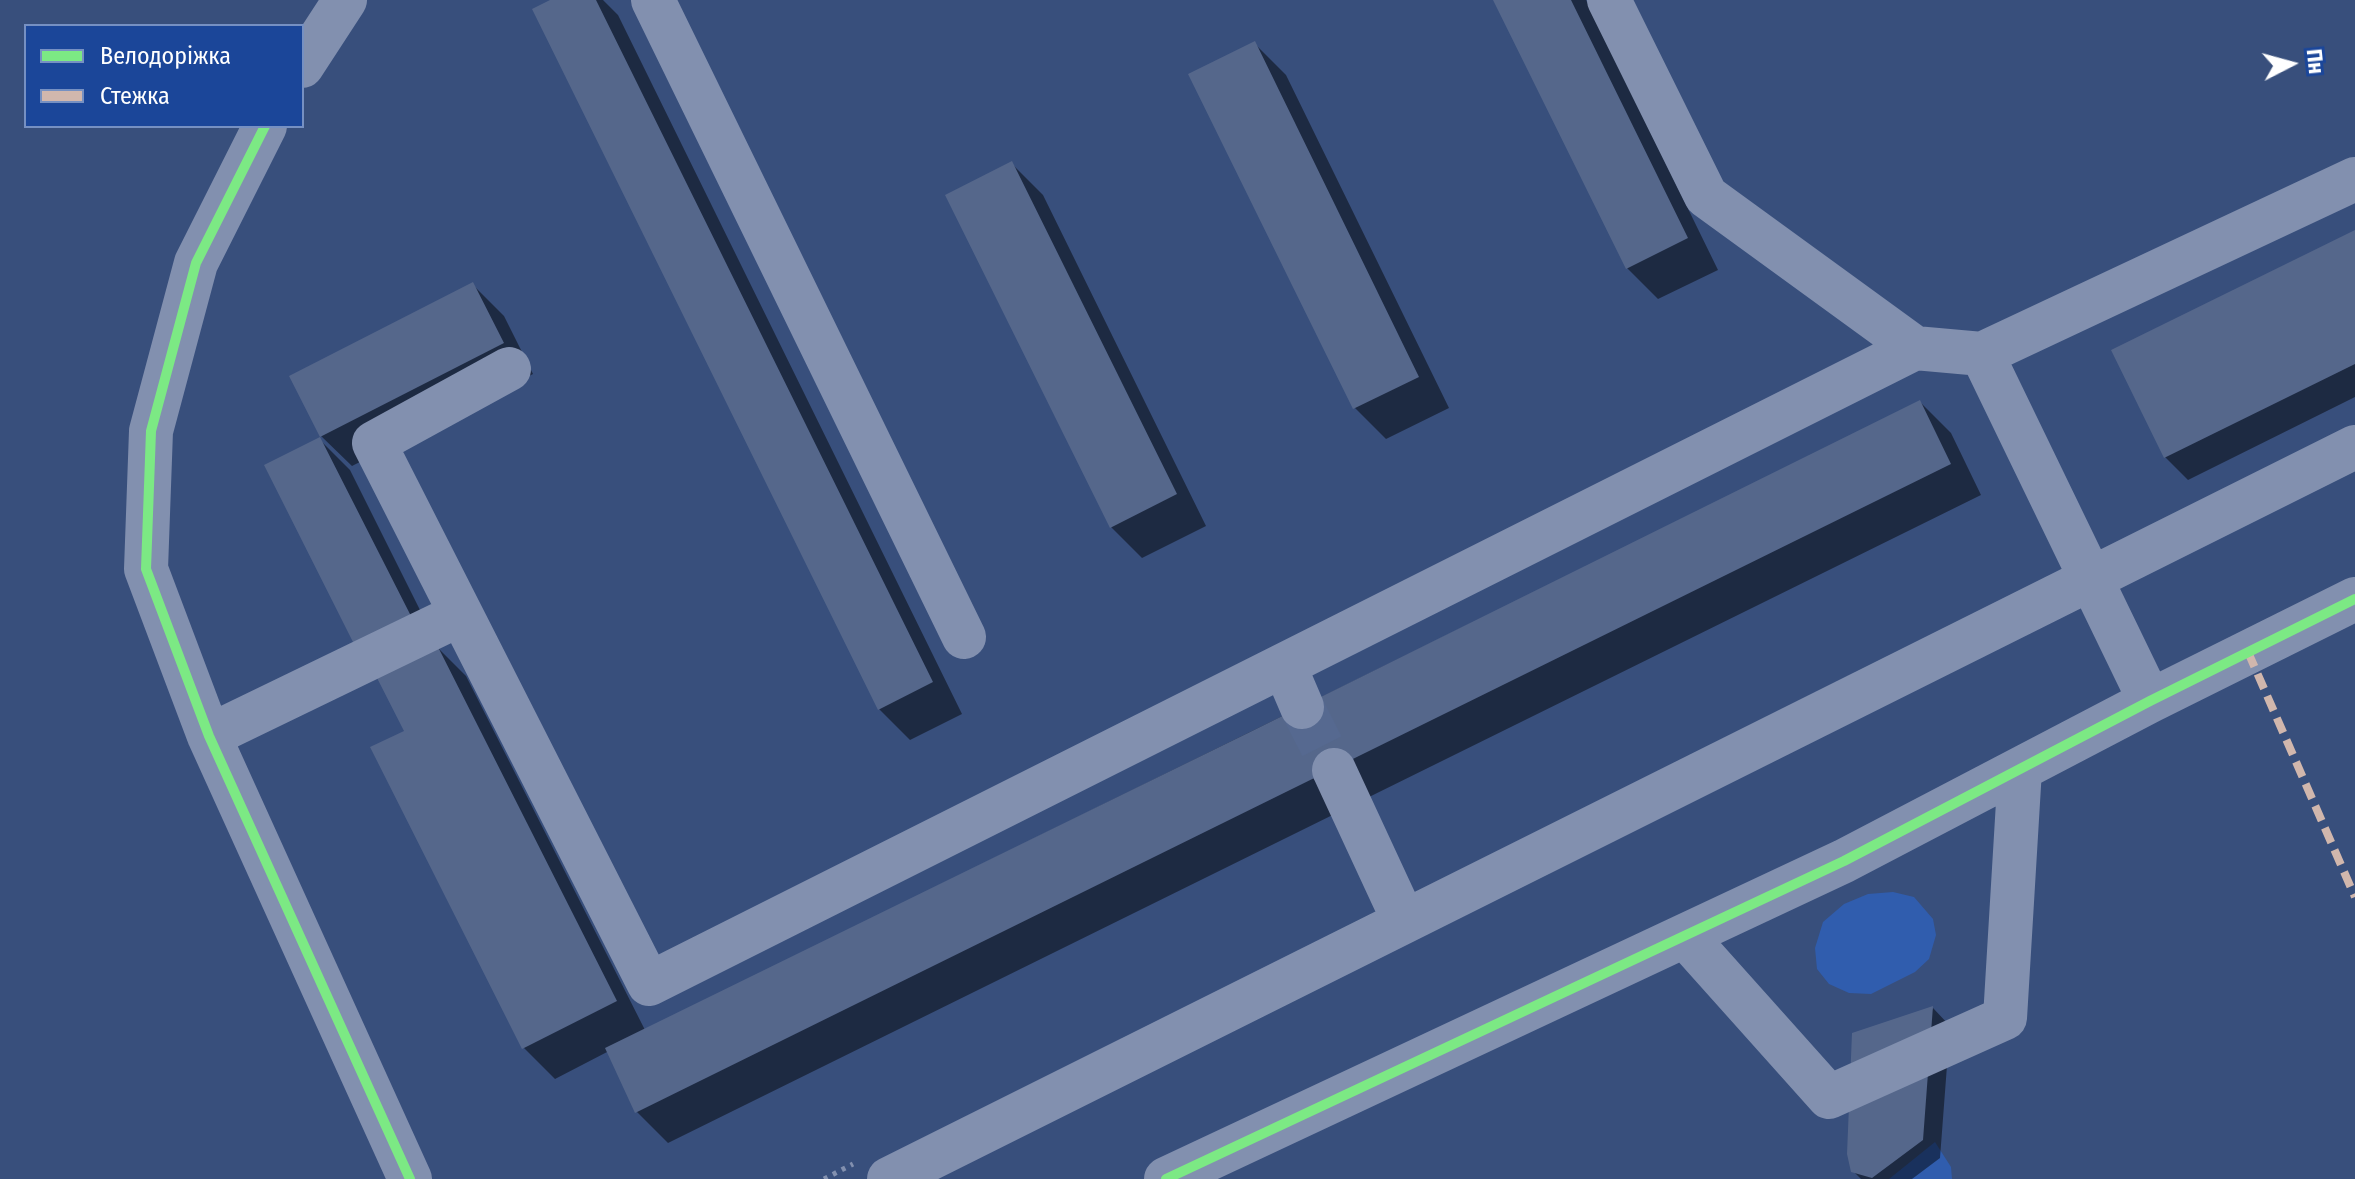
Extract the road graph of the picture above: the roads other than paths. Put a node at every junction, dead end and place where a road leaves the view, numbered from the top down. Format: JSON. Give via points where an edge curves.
{"nodes":[{"id":1,"x":345,"y":0,"type":"edge"},
{"id":2,"x":653,"y":0,"type":"edge"},
{"id":3,"x":1609,"y":0,"type":"edge"},
{"id":4,"x":304,"y":63,"type":"edge"},
{"id":5,"x":264,"y":128,"type":"edge"},
{"id":6,"x":2355,"y":179,"type":"edge"},
{"id":7,"x":1915,"y":348,"type":"junction"},
{"id":8,"x":1982,"y":354,"type":"junction"},
{"id":9,"x":509,"y":369,"type":"dead end"},
{"id":10,"x":2355,"y":447,"type":"edge"},
{"id":11,"x":2090,"y":578,"type":"junction"},
{"id":12,"x":2355,"y":599,"type":"edge"},
{"id":13,"x":461,"y":614,"type":"junction"},
{"id":14,"x":964,"y":637,"type":"dead end"},
{"id":15,"x":1284,"y":665,"type":"junction"},
{"id":16,"x":2150,"y":701,"type":"junction"},
{"id":17,"x":1302,"y":707,"type":"tunnel mouth"},
{"id":18,"x":209,"y":736,"type":"junction"},
{"id":19,"x":2020,"y":769,"type":"junction"},
{"id":20,"x":1334,"y":770,"type":"tunnel mouth"},
{"id":21,"x":1404,"y":921,"type":"junction"},
{"id":22,"x":1685,"y":936,"type":"junction"},
{"id":23,"x":410,"y":1179,"type":"edge"},
{"id":24,"x":889,"y":1179,"type":"edge"},
{"id":25,"x":1166,"y":1179,"type":"edge"}],
"edges":[{"from":1,"to":4,"type":"street"},
{"from":2,"to":14,"type":"street"},
{"from":3,"to":7,"type":"street","via":[[1706,196]]},
{"from":5,"to":18,"type":"street","via":[[196,263],[151,431],[146,569]]},
{"from":6,"to":8,"type":"street"},
{"from":7,"to":8,"type":"street"},
{"from":7,"to":15,"type":"street"},
{"from":8,"to":11,"type":"street"},
{"from":9,"to":13,"type":"street","via":[[374,443]]},
{"from":10,"to":11,"type":"street"},
{"from":11,"to":16,"type":"street"},
{"from":11,"to":21,"type":"street"},
{"from":12,"to":16,"type":"street"},
{"from":13,"to":15,"type":"street","via":[[649,984]]},
{"from":13,"to":18,"type":"street"},
{"from":15,"to":17,"type":"street"},
{"from":16,"to":19,"type":"street"},
{"from":18,"to":23,"type":"street"},
{"from":19,"to":22,"type":"street"},
{"from":19,"to":22,"type":"street","via":[[2005,1018],[1829,1097]]},
{"from":20,"to":21,"type":"street"},
{"from":21,"to":24,"type":"street"},
{"from":22,"to":25,"type":"street"}]}
